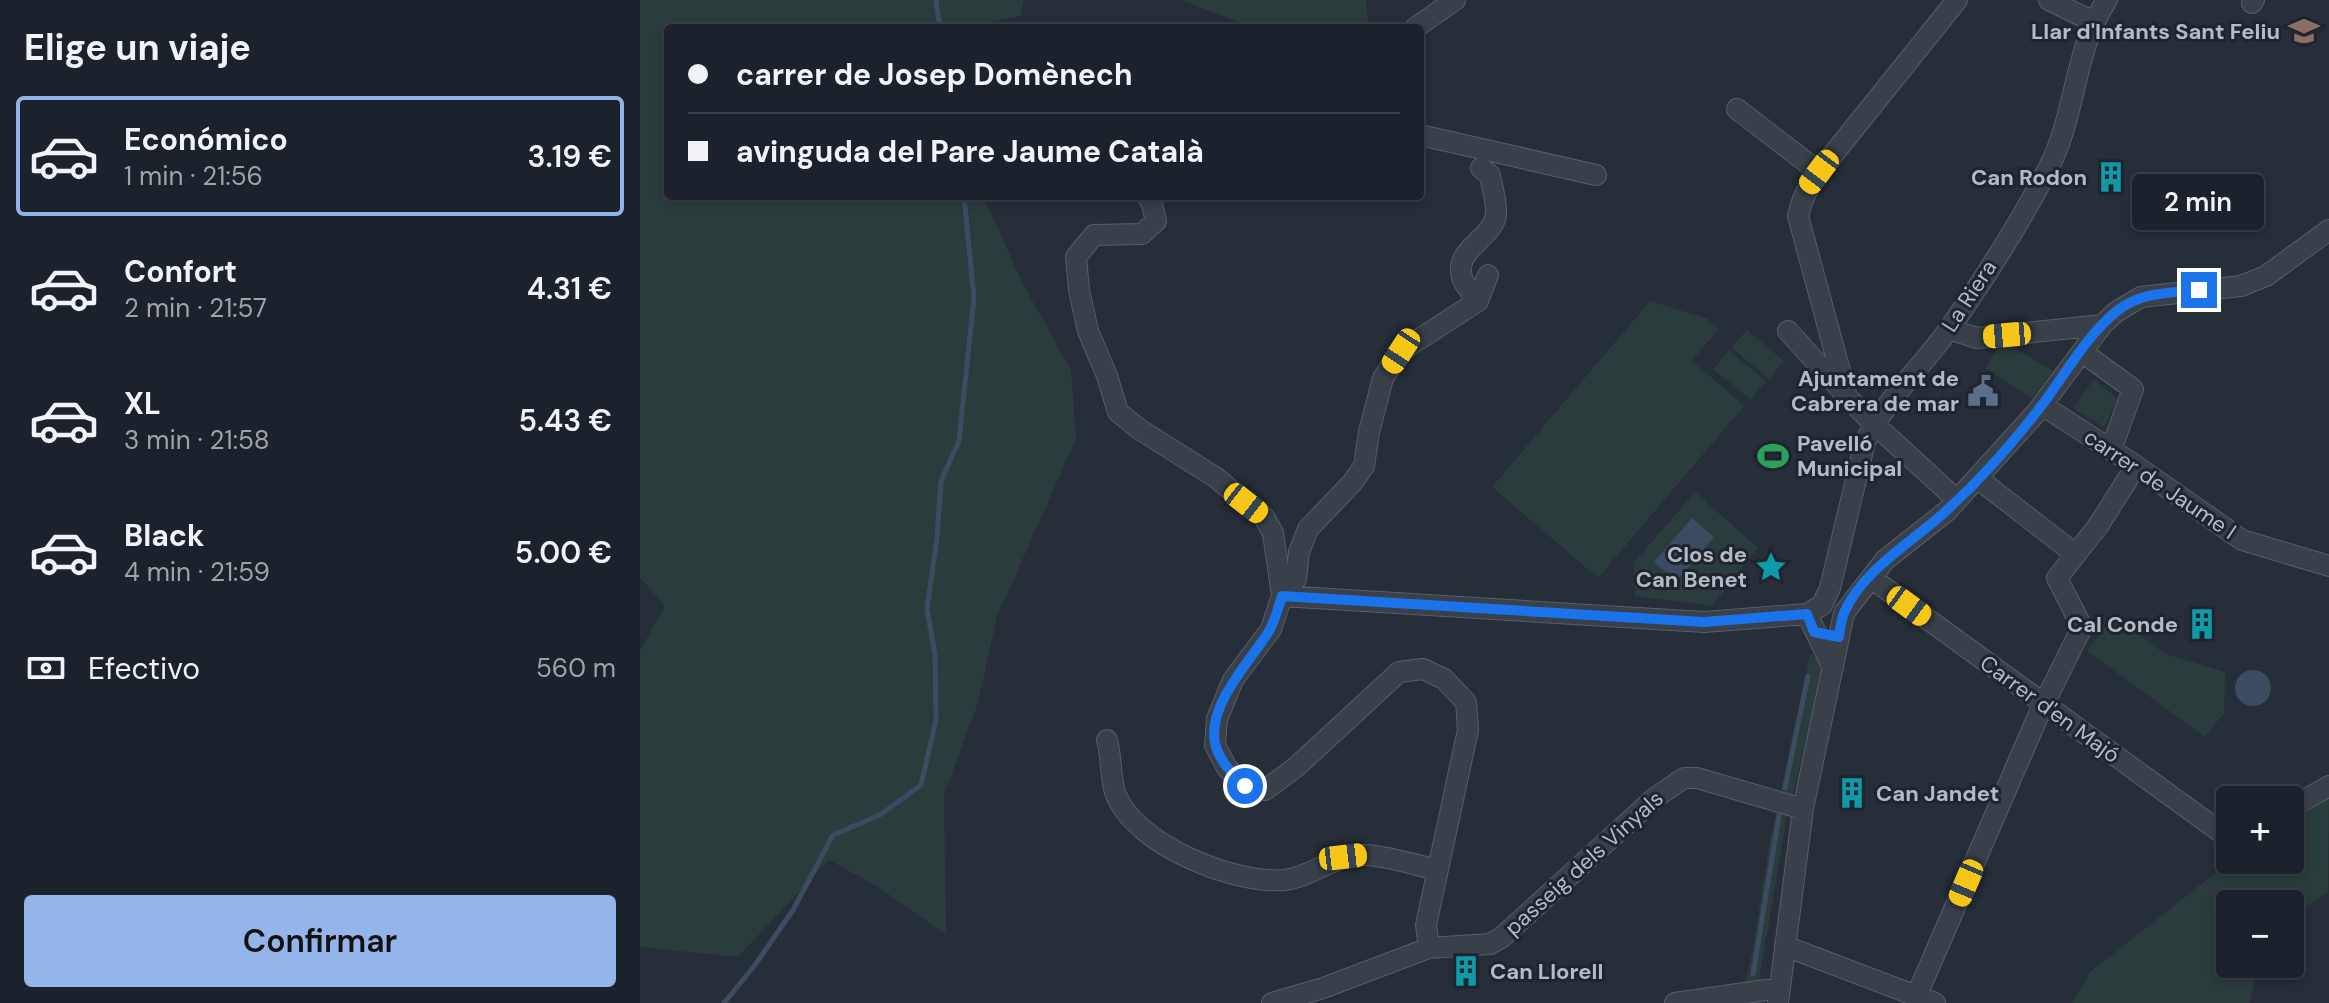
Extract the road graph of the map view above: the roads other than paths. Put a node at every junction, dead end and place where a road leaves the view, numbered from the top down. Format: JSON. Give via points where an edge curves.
{"nodes":[{"id":1,"x":1455,"y":0,"type":"edge"},
{"id":2,"x":1957,"y":0,"type":"edge"},
{"id":3,"x":2049,"y":0,"type":"edge"},
{"id":4,"x":2107,"y":0,"type":"edge"},
{"id":5,"x":2094,"y":22,"type":"junction"},
{"id":6,"x":1421,"y":24,"type":"edge"},
{"id":7,"x":1737,"y":109,"type":"dead end"},
{"id":8,"x":1424,"y":136,"type":"edge"},
{"id":9,"x":1481,"y":168,"type":"dead end"},
{"id":10,"x":1819,"y":172,"type":"junction"},
{"id":11,"x":1596,"y":175,"type":"dead end"},
{"id":12,"x":1150,"y":200,"type":"edge"},
{"id":13,"x":2329,"y":230,"type":"edge"},
{"id":14,"x":1488,"y":275,"type":"dead end"},
{"id":15,"x":1478,"y":301,"type":"junction"},
{"id":16,"x":2102,"y":325,"type":"junction"},
{"id":17,"x":1949,"y":329,"type":"junction"},
{"id":18,"x":1788,"y":331,"type":"dead end"},
{"id":19,"x":2082,"y":352,"type":"junction"},
{"id":20,"x":1847,"y":397,"type":"junction"},
{"id":21,"x":2042,"y":405,"type":"junction"},
{"id":22,"x":1879,"y":428,"type":"junction"},
{"id":23,"x":2111,"y":450,"type":"junction"},
{"id":24,"x":2136,"y":466,"type":"junction"},
{"id":25,"x":1977,"y":478,"type":"junction"},
{"id":26,"x":1957,"y":500,"type":"junction"},
{"id":27,"x":1841,"y":536,"type":"junction"},
{"id":28,"x":2074,"y":553,"type":"junction"},
{"id":29,"x":1885,"y":560,"type":"junction"},
{"id":30,"x":2329,"y":566,"type":"edge"},
{"id":31,"x":1871,"y":578,"type":"junction"},
{"id":32,"x":1830,"y":588,"type":"junction"},
{"id":33,"x":1282,"y":596,"type":"junction"},
{"id":34,"x":1844,"y":613,"type":"junction"},
{"id":35,"x":1811,"y":623,"type":"junction"},
{"id":36,"x":1839,"y":637,"type":"junction"},
{"id":37,"x":1833,"y":668,"type":"junction"},
{"id":38,"x":2043,"y":705,"type":"junction"},
{"id":39,"x":1107,"y":740,"type":"dead end"},
{"id":40,"x":2329,"y":786,"type":"edge"},
{"id":41,"x":2304,"y":800,"type":"edge"},
{"id":42,"x":1790,"y":806,"type":"junction"},
{"id":43,"x":2216,"y":829,"type":"edge"},
{"id":44,"x":1438,"y":870,"type":"junction"},
{"id":45,"x":1785,"y":946,"type":"junction"},
{"id":46,"x":1429,"y":948,"type":"junction"},
{"id":47,"x":1327,"y":995,"type":"edge"},
{"id":48,"x":1779,"y":995,"type":"edge"},
{"id":49,"x":1926,"y":1000,"type":"edge"},
{"id":50,"x":1272,"y":1003,"type":"edge"},
{"id":51,"x":1675,"y":1003,"type":"edge"}],
"edges":[{"from":1,"to":6,"type":"street"},
{"from":2,"to":10,"type":"street"},
{"from":3,"to":5,"type":"street"},
{"from":4,"to":5,"type":"street","name":"La Riera"},
{"from":5,"to":17,"type":"street","name":"La Riera","via":[[2051,165]]},
{"from":7,"to":10,"type":"street"},
{"from":8,"to":11,"type":"street"},
{"from":9,"to":15,"type":"street","via":[[1490,175],[1496,216],[1472,244],[1461,271]]},
{"from":10,"to":20,"type":"street","via":[[1805,191],[1798,216]]},
{"from":12,"to":33,"type":"street","via":[[1156,221],[1142,234],[1094,235],[1076,257],[1088,331],[1118,412],[1264,517],[1273,533]]},
{"from":13,"to":16,"type":"street","via":[[2274,263],[2266,276],[2241,286],[2141,297]]},
{"from":14,"to":15,"type":"street"},
{"from":15,"to":33,"type":"street","via":[[1401,351],[1383,378],[1364,466],[1308,529],[1296,579]]},
{"from":16,"to":17,"type":"street","via":[[1977,338]]},
{"from":16,"to":19,"type":"street"},
{"from":17,"to":22,"type":"street","name":"La Riera"},
{"from":18,"to":20,"type":"street"},
{"from":19,"to":21,"type":"street"},
{"from":19,"to":23,"type":"street","via":[[2133,389]]},
{"from":20,"to":22,"type":"street"},
{"from":21,"to":23,"type":"street","name":"carrer de Jaume I"},
{"from":21,"to":25,"type":"street"},
{"from":22,"to":26,"type":"street"},
{"from":22,"to":27,"type":"street","name":"La Riera","via":[[1865,442]]},
{"from":23,"to":24,"type":"street","name":"carrer de Jaume I"},
{"from":24,"to":28,"type":"street"},
{"from":24,"to":30,"type":"street","name":"carrer de Jaume I","via":[[2242,540]]},
{"from":25,"to":26,"type":"street"},
{"from":25,"to":28,"type":"street"},
{"from":26,"to":29,"type":"street"},
{"from":27,"to":29,"type":"street","via":[[1845,573],[1856,574]]},
{"from":27,"to":32,"type":"street","name":"La Riera"},
{"from":28,"to":38,"type":"street","via":[[2057,578],[2082,627]]},
{"from":29,"to":31,"type":"street"},
{"from":31,"to":34,"type":"street"},
{"from":31,"to":38,"type":"street","name":"Carrer d'en Majó"},
{"from":32,"to":34,"type":"street"},
{"from":32,"to":35,"type":"street"},
{"from":33,"to":35,"type":"street","via":[[1704,622]]},
{"from":33,"to":44,"type":"street","via":[[1271,629],[1233,680],[1217,719],[1215,745],[1227,768],[1245,786],[1265,790],[1399,672],[1423,669],[1444,679],[1466,702],[1468,730]]},
{"from":34,"to":36,"type":"street"},
{"from":35,"to":36,"type":"street"},
{"from":35,"to":37,"type":"street"},
{"from":36,"to":37,"type":"street"},
{"from":37,"to":42,"type":"street"},
{"from":38,"to":43,"type":"street","name":"Carrer d'en Majó"},
{"from":38,"to":49,"type":"street"},
{"from":39,"to":44,"type":"street","via":[[1116,794],[1133,821],[1157,843],[1193,860],[1247,877],[1284,880],[1365,854]]},
{"from":40,"to":41,"type":"street"},
{"from":42,"to":45,"type":"street"},
{"from":42,"to":46,"type":"street","name":"passeig dels Vinyals","via":[[1684,778],[1656,797],[1501,938],[1490,944]]},
{"from":44,"to":46,"type":"street","via":[[1426,925]]},
{"from":45,"to":48,"type":"street"},
{"from":45,"to":49,"type":"street"},
{"from":46,"to":47,"type":"street","name":"passeig dels Vinyals"},
{"from":47,"to":50,"type":"street","name":"passeig dels Vinyals"},
{"from":48,"to":51,"type":"street"}]}
